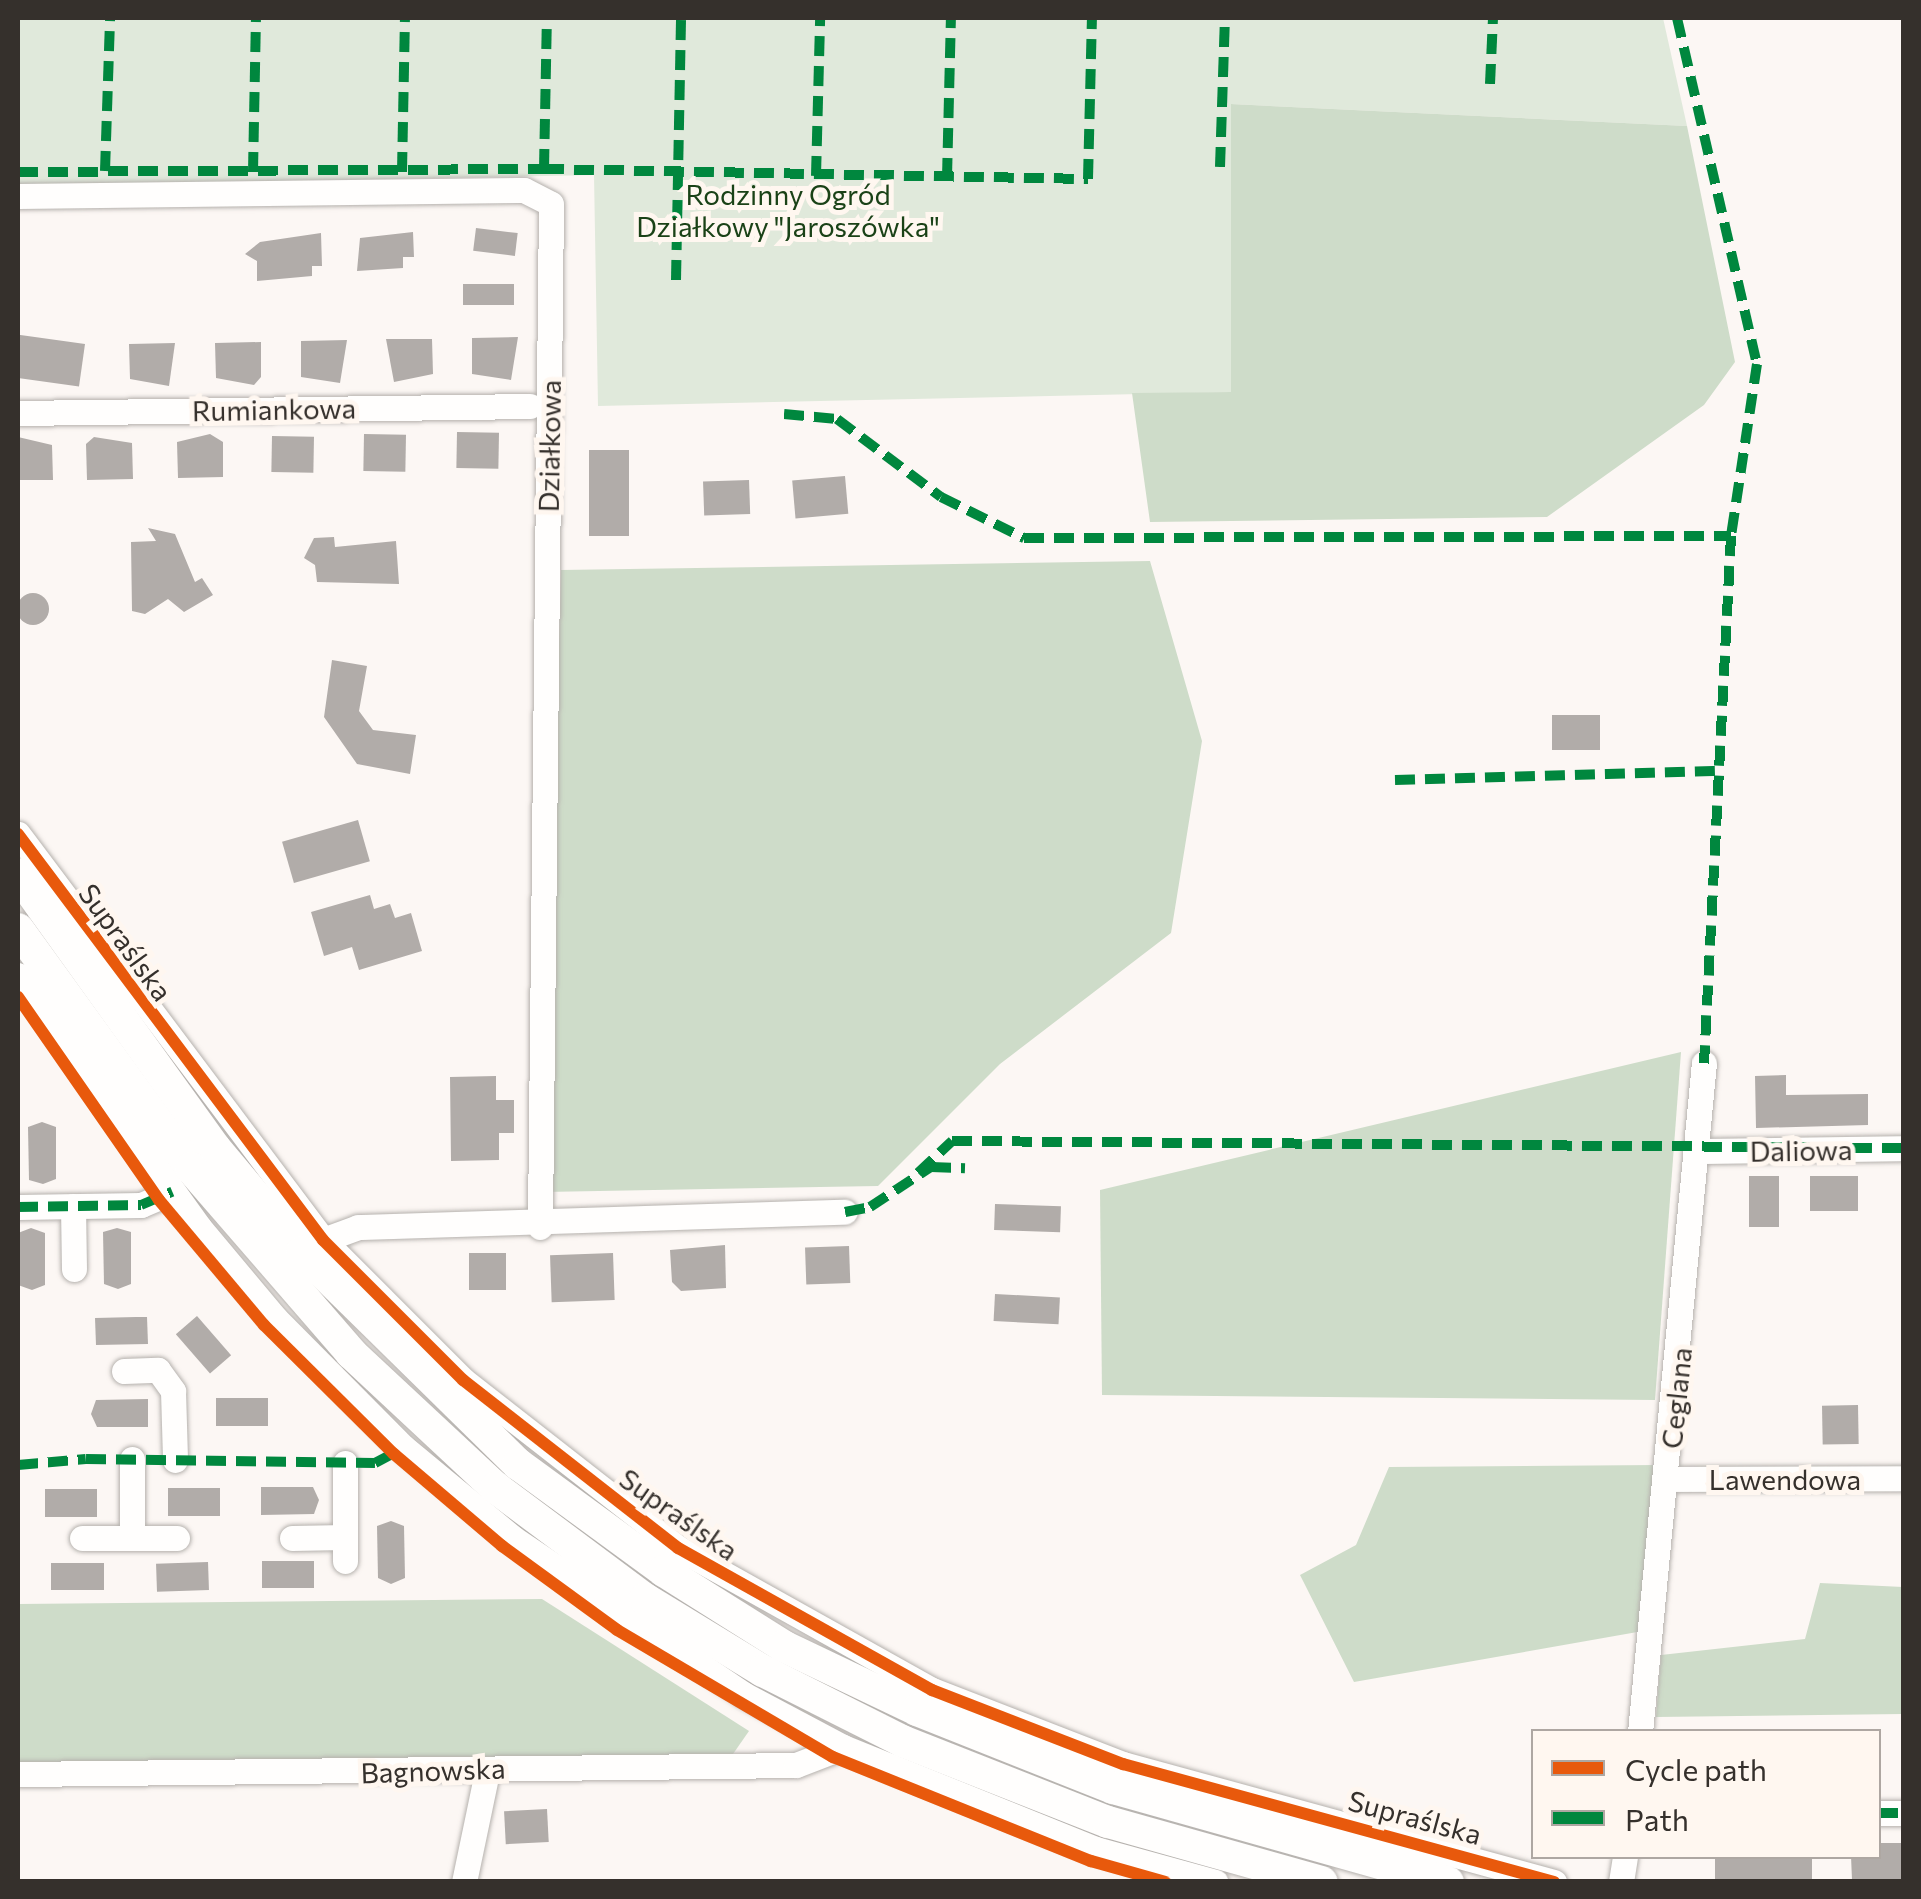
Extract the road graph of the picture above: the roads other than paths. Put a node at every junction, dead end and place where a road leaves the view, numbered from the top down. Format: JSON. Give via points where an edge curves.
{"nodes":[{"id":1,"x":18,"y":196,"type":"edge"},
{"id":2,"x":530,"y":406,"type":"dead end"},
{"id":3,"x":18,"y":413,"type":"edge"},
{"id":4,"x":18,"y":834,"type":"edge"},
{"id":5,"x":18,"y":874,"type":"edge"},
{"id":6,"x":18,"y":929,"type":"edge"},
{"id":7,"x":18,"y":975,"type":"edge"},
{"id":8,"x":1704,"y":1063,"type":"dead end"},
{"id":9,"x":1904,"y":1148,"type":"edge"},
{"id":10,"x":1698,"y":1151,"type":"junction"},
{"id":11,"x":172,"y":1192,"type":"junction"},
{"id":12,"x":73,"y":1206,"type":"junction"},
{"id":13,"x":18,"y":1207,"type":"edge"},
{"id":14,"x":846,"y":1212,"type":"dead end"},
{"id":15,"x":540,"y":1227,"type":"junction"},
{"id":16,"x":323,"y":1240,"type":"junction"},
{"id":17,"x":74,"y":1269,"type":"dead end"},
{"id":18,"x":124,"y":1370,"type":"dead end"},
{"id":19,"x":132,"y":1460,"type":"dead end"},
{"id":20,"x":174,"y":1460,"type":"dead end"},
{"id":21,"x":345,"y":1463,"type":"dead end"},
{"id":22,"x":1904,"y":1478,"type":"edge"},
{"id":23,"x":1668,"y":1479,"type":"junction"},
{"id":24,"x":82,"y":1538,"type":"dead end"},
{"id":25,"x":132,"y":1538,"type":"junction"},
{"id":26,"x":177,"y":1538,"type":"dead end"},
{"id":27,"x":292,"y":1538,"type":"dead end"},
{"id":28,"x":1640,"y":1729,"type":"edge"},
{"id":29,"x":843,"y":1746,"type":"junction"},
{"id":30,"x":487,"y":1772,"type":"junction"},
{"id":31,"x":18,"y":1774,"type":"edge"},
{"id":32,"x":464,"y":1882,"type":"edge"},
{"id":33,"x":1216,"y":1882,"type":"edge"},
{"id":34,"x":1322,"y":1882,"type":"edge"},
{"id":35,"x":1448,"y":1882,"type":"edge"},
{"id":36,"x":1554,"y":1882,"type":"edge"}],
"edges":[{"from":1,"to":15,"type":"street","name":"Działkowa","via":[[536,190],[551,204]]},
{"from":2,"to":3,"type":"street","name":"Rumiankowa"},
{"from":4,"to":16,"type":"street","name":"Supraślska"},
{"from":5,"to":35,"type":"main road","via":[[215,1148],[326,1279],[518,1464],[664,1572],[800,1654],[1113,1788]]},
{"from":6,"to":34,"type":"main road","via":[[191,1168],[351,1353],[496,1488],[644,1598],[763,1671],[902,1741],[1108,1822]]},
{"from":7,"to":11,"type":"street"},
{"from":8,"to":10,"type":"street","name":"Ceglana"},
{"from":9,"to":10,"type":"street","name":"Daliowa"},
{"from":10,"to":23,"type":"street","name":"Ceglana"},
{"from":11,"to":12,"type":"street","via":[[142,1204]]},
{"from":11,"to":29,"type":"street","via":[[336,1381],[513,1538],[743,1694]]},
{"from":12,"to":13,"type":"street"},
{"from":12,"to":17,"type":"street"},
{"from":14,"to":15,"type":"street"},
{"from":15,"to":16,"type":"street","via":[[358,1227]]},
{"from":16,"to":36,"type":"street","name":"Supraślska","via":[[540,1446],[678,1548],[800,1623],[932,1690],[1123,1764]]},
{"from":18,"to":20,"type":"street","via":[[158,1370],[174,1391]]},
{"from":19,"to":25,"type":"street"},
{"from":21,"to":27,"type":"street","via":[[345,1549]]},
{"from":22,"to":23,"type":"street","name":"Lawendowa"},
{"from":23,"to":28,"type":"street","name":"Ceglana"},
{"from":24,"to":25,"type":"street"},
{"from":25,"to":26,"type":"street"},
{"from":29,"to":30,"type":"street","name":"Bagnowska","via":[[796,1765]]},
{"from":29,"to":33,"type":"street","via":[[1096,1849]]},
{"from":30,"to":31,"type":"street","name":"Bagnowska"},
{"from":30,"to":32,"type":"street"}]}
